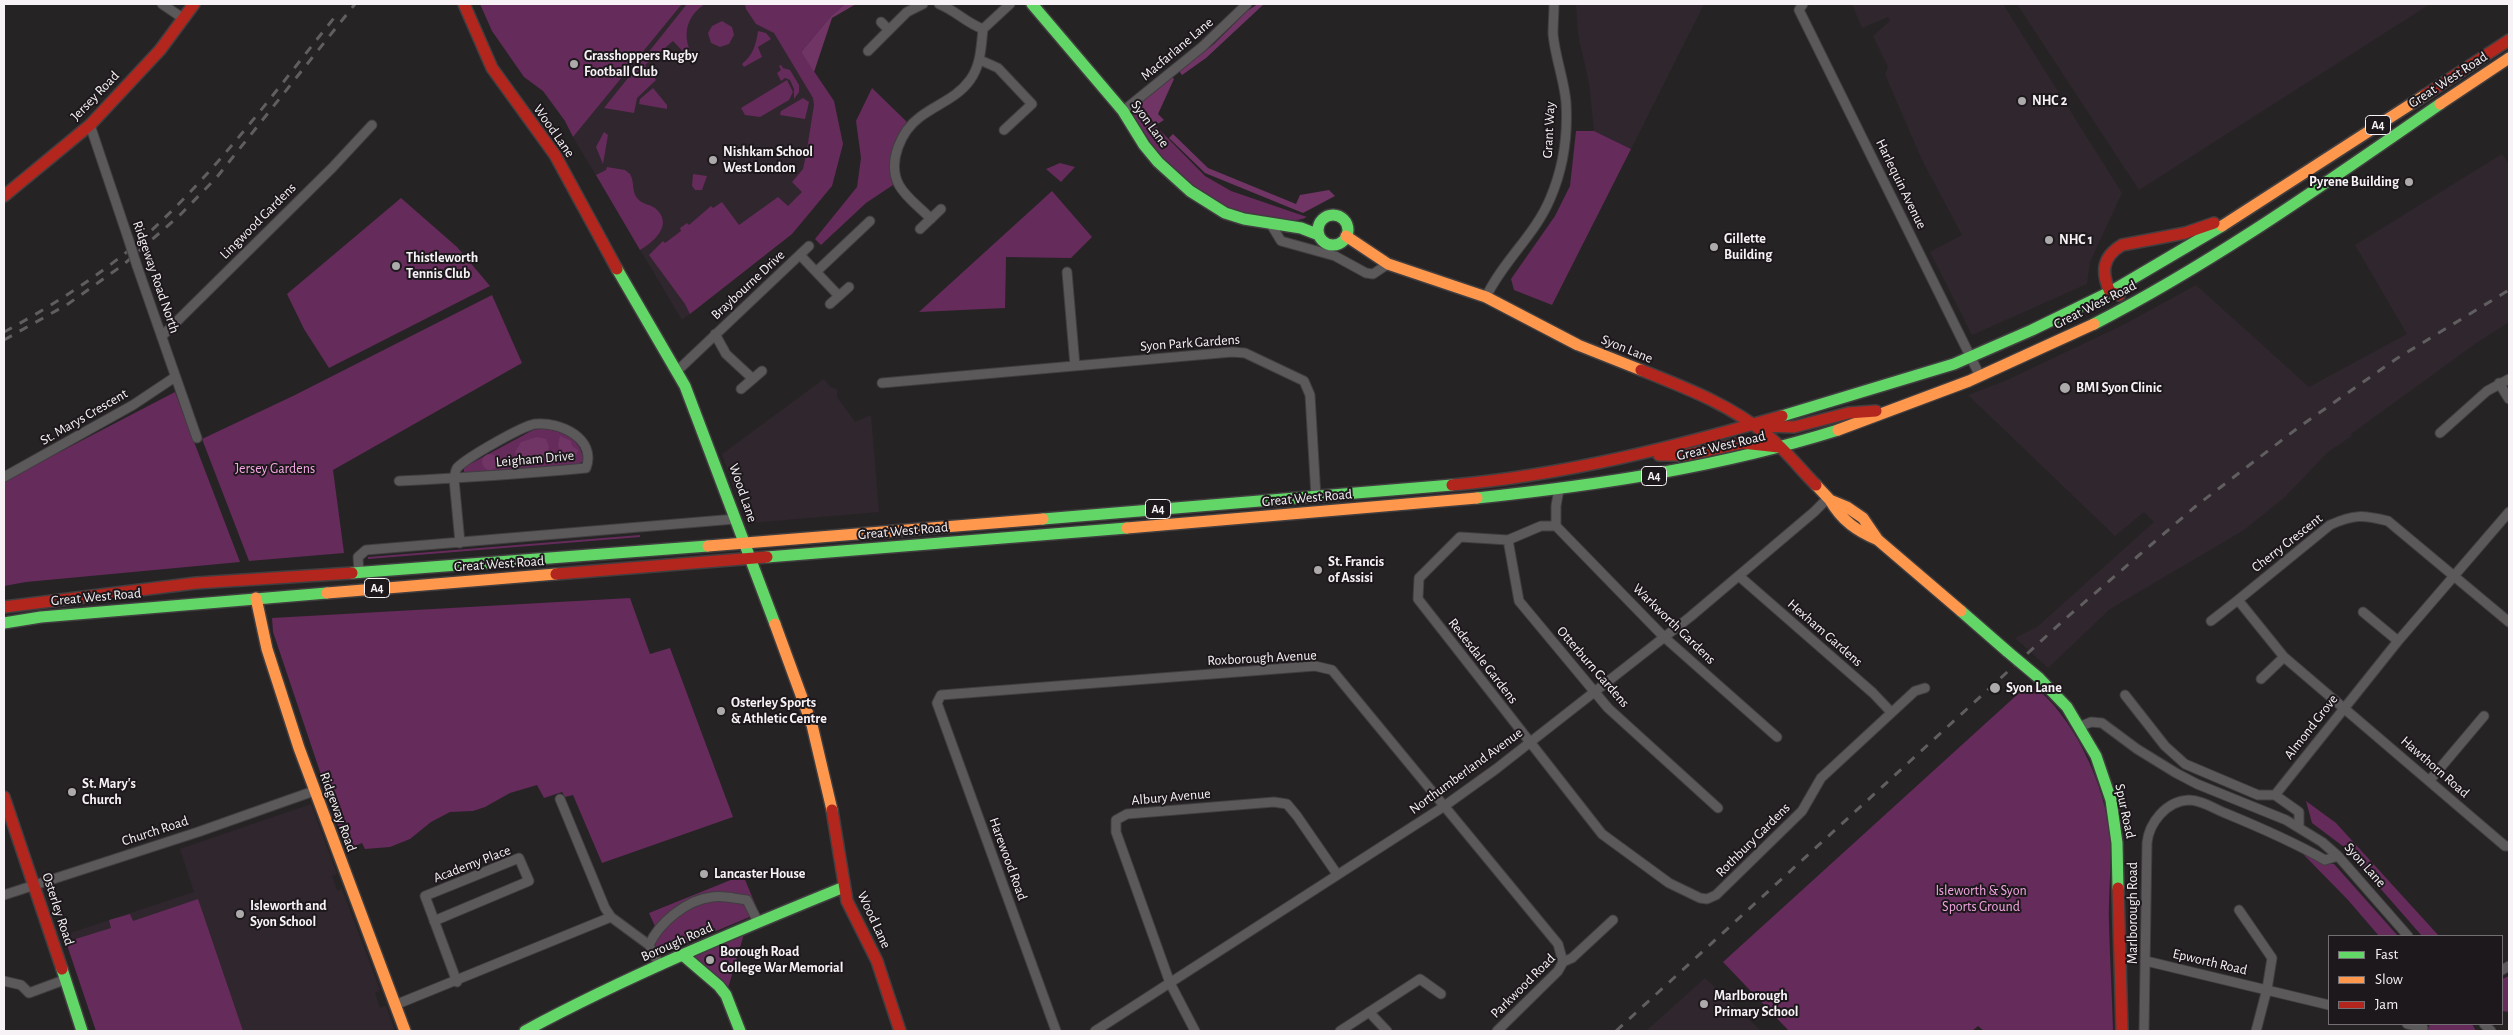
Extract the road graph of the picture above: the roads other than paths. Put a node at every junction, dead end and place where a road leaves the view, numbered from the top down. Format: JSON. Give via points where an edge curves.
{"nodes":[{"id":1,"x":162,"y":4,"type":"edge"},
{"id":2,"x":194,"y":4,"type":"edge"},
{"id":3,"x":464,"y":4,"type":"edge"},
{"id":4,"x":923,"y":4,"type":"edge"},
{"id":5,"x":939,"y":4,"type":"edge"},
{"id":6,"x":1010,"y":4,"type":"edge"},
{"id":7,"x":1032,"y":4,"type":"edge"},
{"id":8,"x":1247,"y":4,"type":"edge"},
{"id":9,"x":1554,"y":4,"type":"edge"},
{"id":10,"x":1802,"y":4,"type":"edge"},
{"id":11,"x":184,"y":19,"type":"junction"},
{"id":12,"x":881,"y":22,"type":"dead end"},
{"id":13,"x":982,"y":29,"type":"junction"},
{"id":14,"x":889,"y":30,"type":"junction"},
{"id":15,"x":2509,"y":40,"type":"edge"},
{"id":16,"x":868,"y":51,"type":"dead end"},
{"id":17,"x":2509,"y":58,"type":"edge"},
{"id":18,"x":980,"y":60,"type":"junction"},
{"id":19,"x":1123,"y":111,"type":"junction"},
{"id":20,"x":372,"y":125,"type":"dead end"},
{"id":21,"x":90,"y":126,"type":"junction"},
{"id":22,"x":1004,"y":130,"type":"dead end"},
{"id":23,"x":4,"y":196,"type":"edge"},
{"id":24,"x":941,"y":209,"type":"dead end"},
{"id":25,"x":2247,"y":211,"type":"junction"},
{"id":26,"x":931,"y":219,"type":"junction"},
{"id":27,"x":870,"y":221,"type":"dead end"},
{"id":28,"x":1321,"y":221,"type":"junction"},
{"id":29,"x":1270,"y":223,"type":"junction"},
{"id":30,"x":1290,"y":225,"type":"junction"},
{"id":31,"x":920,"y":229,"type":"dead end"},
{"id":32,"x":1319,"y":235,"type":"junction"},
{"id":33,"x":1346,"y":236,"type":"junction"},
{"id":34,"x":809,"y":246,"type":"dead end"},
{"id":35,"x":800,"y":255,"type":"junction"},
{"id":36,"x":1388,"y":264,"type":"junction"},
{"id":37,"x":817,"y":271,"type":"junction"},
{"id":38,"x":1067,"y":272,"type":"dead end"},
{"id":39,"x":849,"y":287,"type":"dead end"},
{"id":40,"x":2110,"y":292,"type":"junction"},
{"id":41,"x":2153,"y":293,"type":"junction"},
{"id":42,"x":839,"y":296,"type":"junction"},
{"id":43,"x":1486,"y":297,"type":"junction"},
{"id":44,"x":830,"y":304,"type":"dead end"},
{"id":45,"x":715,"y":334,"type":"junction"},
{"id":46,"x":162,"y":336,"type":"junction"},
{"id":47,"x":1971,"y":358,"type":"junction"},
{"id":48,"x":1074,"y":366,"type":"junction"},
{"id":49,"x":762,"y":371,"type":"dead end"},
{"id":50,"x":676,"y":372,"type":"junction"},
{"id":51,"x":1980,"y":376,"type":"junction"},
{"id":52,"x":175,"y":377,"type":"junction"},
{"id":53,"x":753,"y":379,"type":"junction"},
{"id":54,"x":2509,"y":379,"type":"edge"},
{"id":55,"x":882,"y":383,"type":"dead end"},
{"id":56,"x":2499,"y":383,"type":"junction"},
{"id":57,"x":741,"y":389,"type":"dead end"},
{"id":58,"x":2509,"y":400,"type":"edge"},
{"id":59,"x":1895,"y":410,"type":"junction"},
{"id":60,"x":1754,"y":425,"type":"junction"},
{"id":61,"x":2440,"y":433,"type":"dead end"},
{"id":62,"x":197,"y":438,"type":"dead end"},
{"id":63,"x":1782,"y":448,"type":"junction"},
{"id":64,"x":1635,"y":454,"type":"junction"},
{"id":65,"x":4,"y":477,"type":"edge"},
{"id":66,"x":454,"y":479,"type":"junction"},
{"id":67,"x":399,"y":481,"type":"dead end"},
{"id":68,"x":1559,"y":489,"type":"junction"},
{"id":69,"x":1316,"y":497,"type":"junction"},
{"id":70,"x":1829,"y":499,"type":"junction"},
{"id":71,"x":2509,"y":512,"type":"edge"},
{"id":72,"x":735,"y":520,"type":"junction"},
{"id":73,"x":1556,"y":526,"type":"junction"},
{"id":74,"x":1508,"y":540,"type":"junction"},
{"id":75,"x":744,"y":542,"type":"junction"},
{"id":76,"x":460,"y":543,"type":"junction"},
{"id":77,"x":751,"y":559,"type":"junction"},
{"id":78,"x":359,"y":573,"type":"junction"},
{"id":79,"x":1740,"y":576,"type":"junction"},
{"id":80,"x":2455,"y":577,"type":"junction"},
{"id":81,"x":256,"y":598,"type":"junction"},
{"id":82,"x":2238,"y":600,"type":"junction"},
{"id":83,"x":4,"y":607,"type":"edge"},
{"id":84,"x":2363,"y":612,"type":"dead end"},
{"id":85,"x":2211,"y":621,"type":"dead end"},
{"id":86,"x":2509,"y":622,"type":"edge"},
{"id":87,"x":4,"y":623,"type":"edge"},
{"id":88,"x":1664,"y":637,"type":"junction"},
{"id":89,"x":1992,"y":638,"type":"joint"},
{"id":90,"x":2398,"y":641,"type":"junction"},
{"id":91,"x":2284,"y":656,"type":"junction"},
{"id":92,"x":2261,"y":679,"type":"dead end"},
{"id":93,"x":1925,"y":688,"type":"dead end"},
{"id":94,"x":1593,"y":691,"type":"junction"},
{"id":95,"x":941,"y":696,"type":"joint"},
{"id":96,"x":2125,"y":696,"type":"dead end"},
{"id":97,"x":2344,"y":707,"type":"junction"},
{"id":98,"x":1891,"y":712,"type":"junction"},
{"id":99,"x":2484,"y":716,"type":"dead end"},
{"id":100,"x":2078,"y":727,"type":"junction"},
{"id":101,"x":1777,"y":736,"type":"dead end"},
{"id":102,"x":1528,"y":743,"type":"junction"},
{"id":103,"x":2430,"y":780,"type":"junction"},
{"id":104,"x":314,"y":791,"type":"junction"},
{"id":105,"x":2275,"y":795,"type":"junction"},
{"id":106,"x":4,"y":797,"type":"edge"},
{"id":107,"x":560,"y":799,"type":"dead end"},
{"id":108,"x":1443,"y":807,"type":"junction"},
{"id":109,"x":1718,"y":808,"type":"dead end"},
{"id":110,"x":7,"y":817,"type":"edge"},
{"id":111,"x":2299,"y":827,"type":"junction"},
{"id":112,"x":2509,"y":846,"type":"edge"},
{"id":113,"x":2338,"y":856,"type":"junction"},
{"id":114,"x":1337,"y":874,"type":"junction"},
{"id":115,"x":34,"y":884,"type":"junction"},
{"id":116,"x":844,"y":888,"type":"junction"},
{"id":117,"x":4,"y":895,"type":"edge"},
{"id":118,"x":1700,"y":898,"type":"joint"},
{"id":119,"x":2239,"y":910,"type":"dead end"},
{"id":120,"x":611,"y":916,"type":"junction"},
{"id":121,"x":1613,"y":920,"type":"dead end"},
{"id":122,"x":434,"y":921,"type":"junction"},
{"id":123,"x":758,"y":922,"type":"junction"},
{"id":124,"x":2407,"y":935,"type":"edge"},
{"id":125,"x":648,"y":945,"type":"junction"},
{"id":126,"x":684,"y":956,"type":"junction"},
{"id":127,"x":2146,"y":961,"type":"junction"},
{"id":128,"x":1563,"y":962,"type":"junction"},
{"id":129,"x":660,"y":966,"type":"junction"},
{"id":130,"x":64,"y":980,"type":"junction"},
{"id":131,"x":4,"y":982,"type":"edge"},
{"id":132,"x":457,"y":982,"type":"junction"},
{"id":133,"x":1170,"y":984,"type":"junction"},
{"id":134,"x":2267,"y":990,"type":"junction"},
{"id":135,"x":1441,"y":994,"type":"dead end"},
{"id":136,"x":396,"y":1005,"type":"junction"},
{"id":137,"x":2328,"y":1005,"type":"edge"},
{"id":138,"x":1369,"y":1012,"type":"junction"},
{"id":139,"x":82,"y":1031,"type":"edge"},
{"id":140,"x":405,"y":1031,"type":"edge"},
{"id":141,"x":525,"y":1031,"type":"edge"},
{"id":142,"x":740,"y":1031,"type":"edge"},
{"id":143,"x":900,"y":1031,"type":"edge"},
{"id":144,"x":1056,"y":1031,"type":"edge"},
{"id":145,"x":1095,"y":1031,"type":"edge"},
{"id":146,"x":1195,"y":1031,"type":"edge"},
{"id":147,"x":1340,"y":1031,"type":"edge"},
{"id":148,"x":1387,"y":1031,"type":"edge"},
{"id":149,"x":1497,"y":1031,"type":"edge"},
{"id":150,"x":2122,"y":1031,"type":"edge"},
{"id":151,"x":2144,"y":1031,"type":"edge"},
{"id":152,"x":2256,"y":1031,"type":"edge"}],
"edges":[{"from":1,"to":11,"type":"street"},
{"from":2,"to":11,"type":"main road","name":"Jersey Road"},
{"from":3,"to":50,"type":"main road","name":"Wood Lane","via":[[492,68],[554,155]]},
{"from":4,"to":14,"type":"street","via":[[907,12]]},
{"from":5,"to":13,"type":"street"},
{"from":6,"to":13,"type":"street"},
{"from":7,"to":19,"type":"main road","name":"Syon Lane"},
{"from":8,"to":19,"type":"street","name":"Macfarlane Lane","via":[[1202,47]]},
{"from":9,"to":43,"type":"street","name":"Grant Way","via":[[1553,35],[1566,101],[1561,166],[1542,215],[1498,273]]},
{"from":10,"to":47,"type":"street","name":"Harlequin Avenue","via":[[1799,10]]},
{"from":11,"to":21,"type":"main road","name":"Jersey Road"},
{"from":12,"to":14,"type":"street"},
{"from":13,"to":18,"type":"street"},
{"from":14,"to":16,"type":"street"},
{"from":15,"to":25,"type":"main road","name":"Great West Road","number":"A4"},
{"from":17,"to":41,"type":"main road","name":"Great West Road","number":"A4","via":[[2414,120],[2304,199]]},
{"from":18,"to":22,"type":"street","via":[[998,68],[1032,104]]},
{"from":18,"to":26,"type":"street","via":[[970,80],[958,93],[920,117],[897,148],[894,162],[899,185]]},
{"from":19,"to":29,"type":"main road","name":"Syon Lane","via":[[1150,150],[1188,191],[1232,215]]},
{"from":20,"to":46,"type":"street","name":"Lingwood Gardens"},
{"from":21,"to":23,"type":"main road","name":"Jersey Road"},
{"from":21,"to":46,"type":"street","name":"Ridgeway Road North","bridge":true},
{"from":24,"to":26,"type":"street"},
{"from":25,"to":40,"type":"main road","name":"Great West Road","number":"A4"},
{"from":25,"to":40,"type":"main road","via":[[2184,233],[2113,249],[2104,261],[2103,270]]},
{"from":26,"to":31,"type":"street"},
{"from":27,"to":37,"type":"street"},
{"from":28,"to":30,"type":"main road","name":"Syon Lane"},
{"from":28,"to":32,"type":"main road"},
{"from":28,"to":33,"type":"main road","via":[[1330,215],[1339,216],[1346,223]]},
{"from":29,"to":30,"type":"main road","name":"Syon Lane"},
{"from":29,"to":36,"type":"street","via":[[1281,241],[1335,256],[1366,273],[1372,274]]},
{"from":30,"to":32,"type":"main road","name":"Syon Lane"},
{"from":32,"to":33,"type":"main road","via":[[1330,244],[1339,243]]},
{"from":33,"to":36,"type":"main road","name":"Syon Lane"},
{"from":34,"to":35,"type":"street","name":"Braybourne Drive"},
{"from":35,"to":37,"type":"street","name":"Braybourne Drive"},
{"from":35,"to":45,"type":"street","name":"Braybourne Drive"},
{"from":36,"to":43,"type":"main road","name":"Syon Lane"},
{"from":37,"to":42,"type":"street","name":"Braybourne Drive"},
{"from":38,"to":48,"type":"street"},
{"from":39,"to":42,"type":"street"},
{"from":40,"to":41,"type":"main road","via":[[2125,296]]},
{"from":40,"to":47,"type":"main road","name":"Great West Road","number":"A4"},
{"from":41,"to":51,"type":"main road","name":"Great West Road","number":"A4"},
{"from":42,"to":44,"type":"street"},
{"from":43,"to":60,"type":"main road","name":"Syon Lane","via":[[1578,345],[1701,394]]},
{"from":45,"to":50,"type":"street","name":"Braybourne Drive"},
{"from":45,"to":53,"type":"street","name":"Braybourne Drive","via":[[726,354]]},
{"from":46,"to":52,"type":"street","name":"Ridgeway Road North"},
{"from":47,"to":51,"type":"street","name":"Harlequin Avenue"},
{"from":47,"to":60,"type":"main road","name":"Great West Road","number":"A4"},
{"from":48,"to":55,"type":"street","name":"Syon Park Gardens"},
{"from":48,"to":69,"type":"street","name":"Syon Park Gardens","via":[[1245,352],[1304,381],[1310,395]]},
{"from":49,"to":53,"type":"street"},
{"from":50,"to":72,"type":"main road","name":"Wood Lane","via":[[697,415]]},
{"from":51,"to":59,"type":"main road","name":"Great West Road","number":"A4"},
{"from":52,"to":62,"type":"street","name":"Ridgeway Road North"},
{"from":52,"to":65,"type":"street","name":"St. Marys Crescent","via":[[133,405]]},
{"from":53,"to":57,"type":"street"},
{"from":54,"to":56,"type":"street"},
{"from":56,"to":58,"type":"street"},
{"from":56,"to":61,"type":"street"},
{"from":59,"to":60,"type":"main road","number":"A4","via":[[1848,413],[1794,427]]},
{"from":59,"to":63,"type":"main road","name":"Great West Road","number":"A4"},
{"from":60,"to":63,"type":"main road","name":"Syon Lane"},
{"from":60,"to":64,"type":"main road","name":"Great West Road","number":"A4"},
{"from":63,"to":64,"type":"main road","number":"A4","via":[[1749,441],[1685,455]]},
{"from":63,"to":68,"type":"main road","name":"Great West Road","number":"A4","via":[[1626,481]]},
{"from":63,"to":70,"type":"main road","name":"Syon Lane"},
{"from":64,"to":69,"type":"main road","name":"Great West Road","number":"A4","via":[[1534,477]]},
{"from":66,"to":66,"type":"street","name":"Leigham Drive","via":[[456,469],[473,455],[533,424],[552,423],[565,428],[580,439],[589,459],[586,468]]},
{"from":66,"to":67,"type":"street","name":"Leigham Drive"},
{"from":66,"to":76,"type":"street"},
{"from":68,"to":73,"type":"street"},
{"from":68,"to":77,"type":"main road","name":"Great West Road","number":"A4","via":[[1475,499]]},
{"from":69,"to":75,"type":"main road","name":"Great West Road","number":"A4"},
{"from":70,"to":79,"type":"street","name":"Northumberland Avenue"},
{"from":70,"to":89,"type":"main road","name":"Syon Lane","via":[[1842,520],[1878,540]]},
{"from":71,"to":80,"type":"street","name":"Almond Grove"},
{"from":72,"to":75,"type":"main road","name":"Wood Lane"},
{"from":72,"to":76,"type":"street"},
{"from":73,"to":74,"type":"street","name":"Redesdale Gardens","via":[[1541,526]]},
{"from":73,"to":88,"type":"street","name":"Warkworth Gardens"},
{"from":74,"to":94,"type":"street","name":"Otterburn Gardens","via":[[1519,601]]},
{"from":74,"to":102,"type":"street","name":"Redesdale Gardens","via":[[1460,537],[1419,578],[1418,599]]},
{"from":75,"to":77,"type":"main road","name":"Wood Lane"},
{"from":75,"to":78,"type":"main road","name":"Great West Road","number":"A4"},
{"from":76,"to":78,"type":"street","via":[[366,550],[358,556]]},
{"from":77,"to":81,"type":"main road","name":"Great West Road","number":"A4"},
{"from":77,"to":116,"type":"main road","name":"Wood Lane","via":[[812,725],[831,806]]},
{"from":78,"to":83,"type":"main road","name":"Great West Road","number":"A4","via":[[145,587]]},
{"from":79,"to":88,"type":"street","name":"Northumberland Avenue"},
{"from":79,"to":98,"type":"street","name":"Hexham Gardens"},
{"from":80,"to":82,"type":"street","name":"Cherry Crescent","via":[[2388,521],[2366,515],[2348,516],[2330,525]]},
{"from":80,"to":86,"type":"street","name":"Cherry Crescent"},
{"from":80,"to":90,"type":"street","name":"Almond Grove"},
{"from":81,"to":87,"type":"main road","name":"Great West Road","number":"A4"},
{"from":81,"to":104,"type":"main road","name":"Ridgeway Road","via":[[267,649]]},
{"from":82,"to":85,"type":"street","name":"Cherry Crescent"},
{"from":82,"to":91,"type":"street"},
{"from":84,"to":90,"type":"street"},
{"from":88,"to":94,"type":"street","name":"Northumberland Avenue"},
{"from":88,"to":101,"type":"street","name":"Warkworth Gardens"},
{"from":89,"to":100,"type":"main road","name":"Spur Road","bridge":true,"via":[[2039,678],[2067,707]]},
{"from":90,"to":97,"type":"street","name":"Almond Grove"},
{"from":91,"to":92,"type":"street"},
{"from":91,"to":97,"type":"street"},
{"from":93,"to":98,"type":"street","name":"Rothbury Gardens","via":[[1915,691]]},
{"from":94,"to":102,"type":"street","name":"Northumberland Avenue"},
{"from":94,"to":109,"type":"street","name":"Otterburn Gardens"},
{"from":95,"to":108,"type":"street","name":"Roxborough Avenue","via":[[1315,666],[1332,670]]},
{"from":95,"to":144,"type":"street","name":"Harewood Road","via":[[937,703]]},
{"from":96,"to":105,"type":"street","via":[[2165,746],[2186,764],[2258,795]]},
{"from":97,"to":103,"type":"street","name":"Hawthorn Road"},
{"from":97,"to":105,"type":"street","name":"Almond Grove"},
{"from":98,"to":118,"type":"street","name":"Rothbury Gardens","via":[[1821,778],[1802,812],[1716,896]]},
{"from":99,"to":103,"type":"street"},
{"from":100,"to":111,"type":"street","name":"Syon Lane","via":[[2091,722],[2102,723],[2190,781]]},
{"from":100,"to":150,"type":"main road","name":"Spur Road","via":[[2099,765],[2118,843]]},
{"from":102,"to":108,"type":"street","name":"Northumberland Avenue"},
{"from":102,"to":118,"type":"street","name":"Redesdale Gardens","via":[[1602,834],[1669,884]]},
{"from":103,"to":112,"type":"street","name":"Hawthorn Road","via":[[2505,846]]},
{"from":104,"to":115,"type":"street","name":"Church Road"},
{"from":104,"to":136,"type":"main road","name":"Ridgeway Road"},
{"from":105,"to":111,"type":"street","via":[[2299,812]]},
{"from":106,"to":110,"type":"main road","name":"Osterley Road"},
{"from":107,"to":120,"type":"street"},
{"from":108,"to":114,"type":"street","name":"Northumberland Avenue"},
{"from":108,"to":128,"type":"street","name":"Roxborough Avenue","via":[[1558,944]]},
{"from":110,"to":115,"type":"main road","name":"Osterley Road"},
{"from":111,"to":113,"type":"street","name":"Syon Lane"},
{"from":113,"to":124,"type":"street","name":"Syon Lane"},
{"from":113,"to":127,"type":"street","name":"Marlborough Road","via":[[2325,860],[2276,834],[2198,802],[2182,801],[2168,808],[2148,830]]},
{"from":114,"to":133,"type":"street","name":"Northumberland Avenue"},
{"from":114,"to":133,"type":"street","name":"Albury Avenue","via":[[1287,804],[1274,802],[1127,814],[1116,820],[1116,832]]},
{"from":115,"to":117,"type":"street","name":"Church Road"},
{"from":115,"to":130,"type":"main road","name":"Osterley Road"},
{"from":116,"to":123,"type":"main road","name":"Borough Road"},
{"from":116,"to":143,"type":"main road","name":"Wood Lane","via":[[846,901],[877,961]]},
{"from":119,"to":134,"type":"street","via":[[2272,958]]},
{"from":120,"to":125,"type":"street"},
{"from":120,"to":132,"type":"street"},
{"from":121,"to":128,"type":"street","name":"Parkwood Road","via":[[1572,958]]},
{"from":122,"to":122,"type":"street","name":"Academy Place","via":[[424,896],[519,858],[529,881]]},
{"from":122,"to":132,"type":"street","name":"Academy Place"},
{"from":123,"to":125,"type":"street","via":[[747,900],[711,897],[680,909],[654,932]]},
{"from":123,"to":126,"type":"main road","name":"Borough Road"},
{"from":125,"to":129,"type":"street"},
{"from":126,"to":129,"type":"main road","name":"Borough Road"},
{"from":126,"to":142,"type":"main road","via":[[719,986]]},
{"from":127,"to":134,"type":"street","name":"Epworth Road"},
{"from":127,"to":151,"type":"street","name":"Marlborough Road"},
{"from":128,"to":149,"type":"street","name":"Parkwood Road","via":[[1558,972]]},
{"from":129,"to":141,"type":"main road","name":"Borough Road","via":[[573,1005]]},
{"from":130,"to":131,"type":"street","via":[[29,993],[21,985]]},
{"from":130,"to":139,"type":"main road","name":"Osterley Road"},
{"from":132,"to":136,"type":"street"},
{"from":133,"to":145,"type":"street","name":"Northumberland Avenue"},
{"from":133,"to":146,"type":"street"},
{"from":134,"to":137,"type":"street","name":"Epworth Road"},
{"from":134,"to":152,"type":"street"},
{"from":135,"to":138,"type":"street","via":[[1420,979]]},
{"from":136,"to":140,"type":"main road","name":"Ridgeway Road"},
{"from":138,"to":147,"type":"street"},
{"from":138,"to":148,"type":"street"}]}
